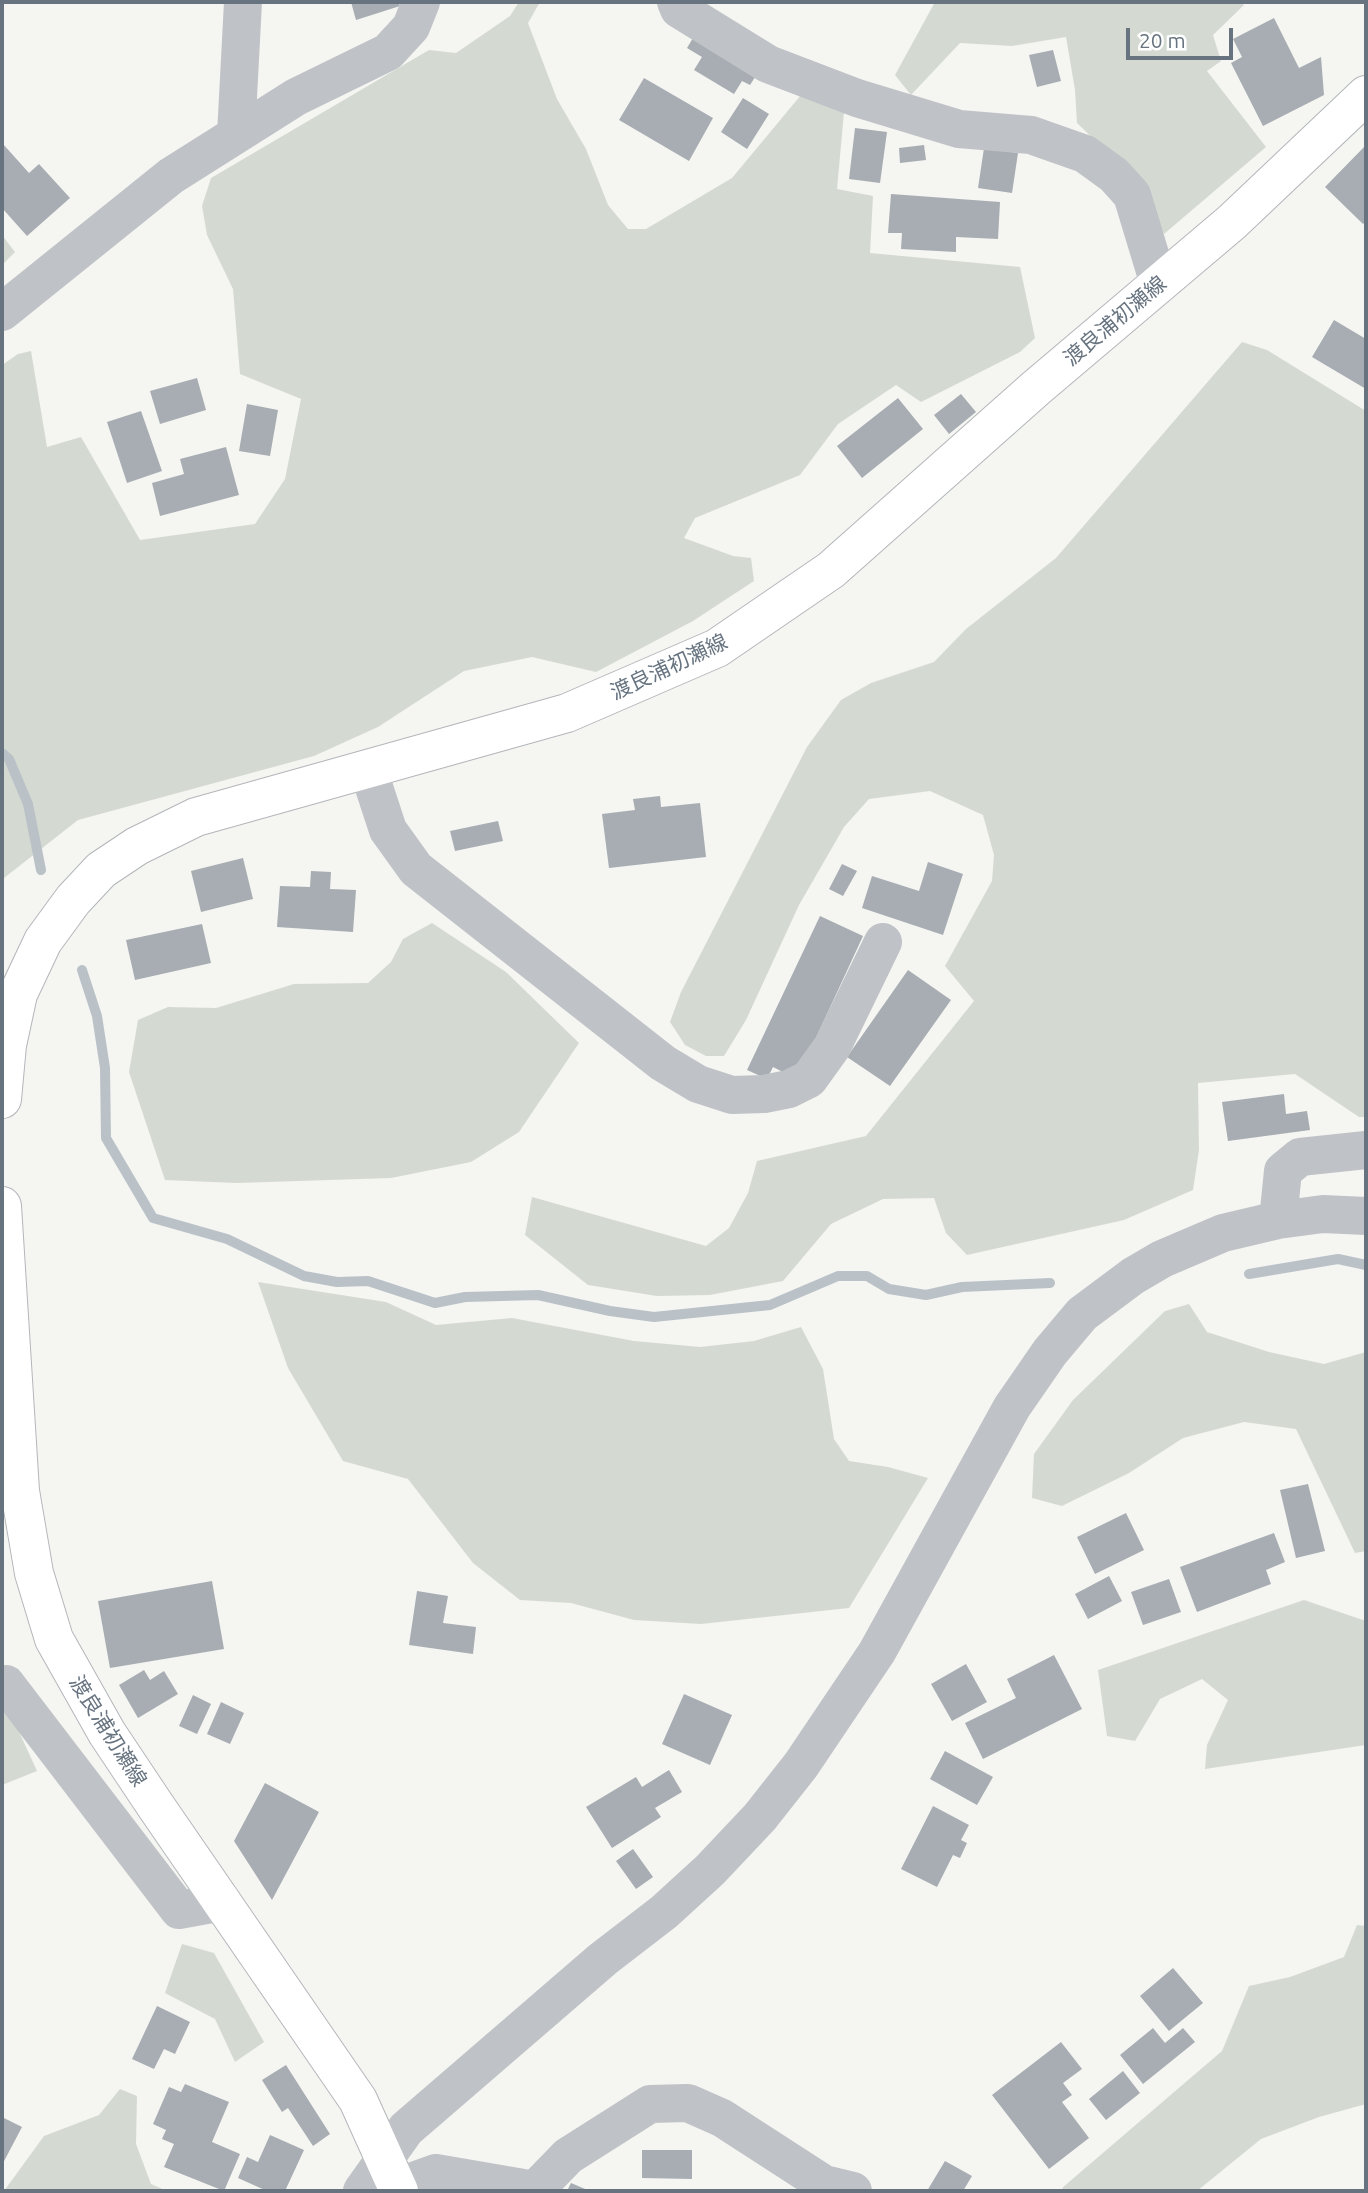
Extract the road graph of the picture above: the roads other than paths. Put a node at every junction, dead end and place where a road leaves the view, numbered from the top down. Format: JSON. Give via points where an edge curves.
{"nodes":[{"id":1,"x":243,"y":2,"type":"edge"},
{"id":2,"x":421,"y":2,"type":"edge"},
{"id":3,"x":676,"y":2,"type":"edge"},
{"id":4,"x":1366,"y":95,"type":"edge"},
{"id":5,"x":236,"y":135,"type":"junction"},
{"id":6,"x":1160,"y":284,"type":"junction"},
{"id":7,"x":2,"y":312,"type":"edge"},
{"id":8,"x":368,"y":769,"type":"junction"},
{"id":9,"x":883,"y":942,"type":"dead end"},
{"id":10,"x":2,"y":1100,"type":"edge"},
{"id":11,"x":1366,"y":1150,"type":"edge"},
{"id":12,"x":2,"y":1206,"type":"edge"},
{"id":13,"x":1366,"y":1216,"type":"edge"},
{"id":14,"x":1278,"y":1220,"type":"junction"},
{"id":15,"x":2,"y":1685,"type":"edge"},
{"id":16,"x":223,"y":1902,"type":"junction"},
{"id":17,"x":386,"y":2182,"type":"edge"},
{"id":18,"x":853,"y":2191,"type":"edge"}],
"edges":[{"from":1,"to":5,"type":"street"},
{"from":2,"to":5,"type":"street","via":[[411,27],[388,52],[296,97]]},
{"from":3,"to":6,"type":"street","via":[[679,9],[768,64],[857,98],[958,129],[1031,135],[1085,153],[1132,195]]},
{"from":4,"to":6,"type":"main road","name":"渡良浦初瀬線"},
{"from":5,"to":7,"type":"street","via":[[143,197]]},
{"from":6,"to":8,"type":"main road","name":"渡良浦初瀬線","via":[[1036,387],[831,570],[717,648],[567,713]]},
{"from":8,"to":9,"type":"street","via":[[388,830],[416,869],[663,1063],[698,1084],[732,1094],[764,1094],[810,1079],[832,1047]]},
{"from":8,"to":10,"type":"main road","name":"渡良浦初瀬線","via":[[196,817],[101,870],[43,942],[18,993]]},
{"from":11,"to":14,"type":"street","via":[[1300,1157],[1283,1171]]},
{"from":12,"to":16,"type":"main road","name":"渡良浦初瀬線","via":[[20,1490],[34,1573],[54,1639],[107,1733]]},
{"from":13,"to":14,"type":"street","via":[[1324,1213]]},
{"from":14,"to":17,"type":"street","via":[[1223,1233],[1162,1259],[1082,1314],[1012,1407],[877,1651],[801,1765],[760,1817],[664,1912],[406,2129]]},
{"from":15,"to":16,"type":"street","via":[[6,1684],[179,1910]]},
{"from":16,"to":17,"type":"main road","name":"渡良浦初瀬線","via":[[358,2100]]},
{"from":17,"to":18,"type":"street","via":[[436,2173],[535,2190],[568,2156],[650,2104],[688,2103],[722,2118],[824,2184]]}]}
